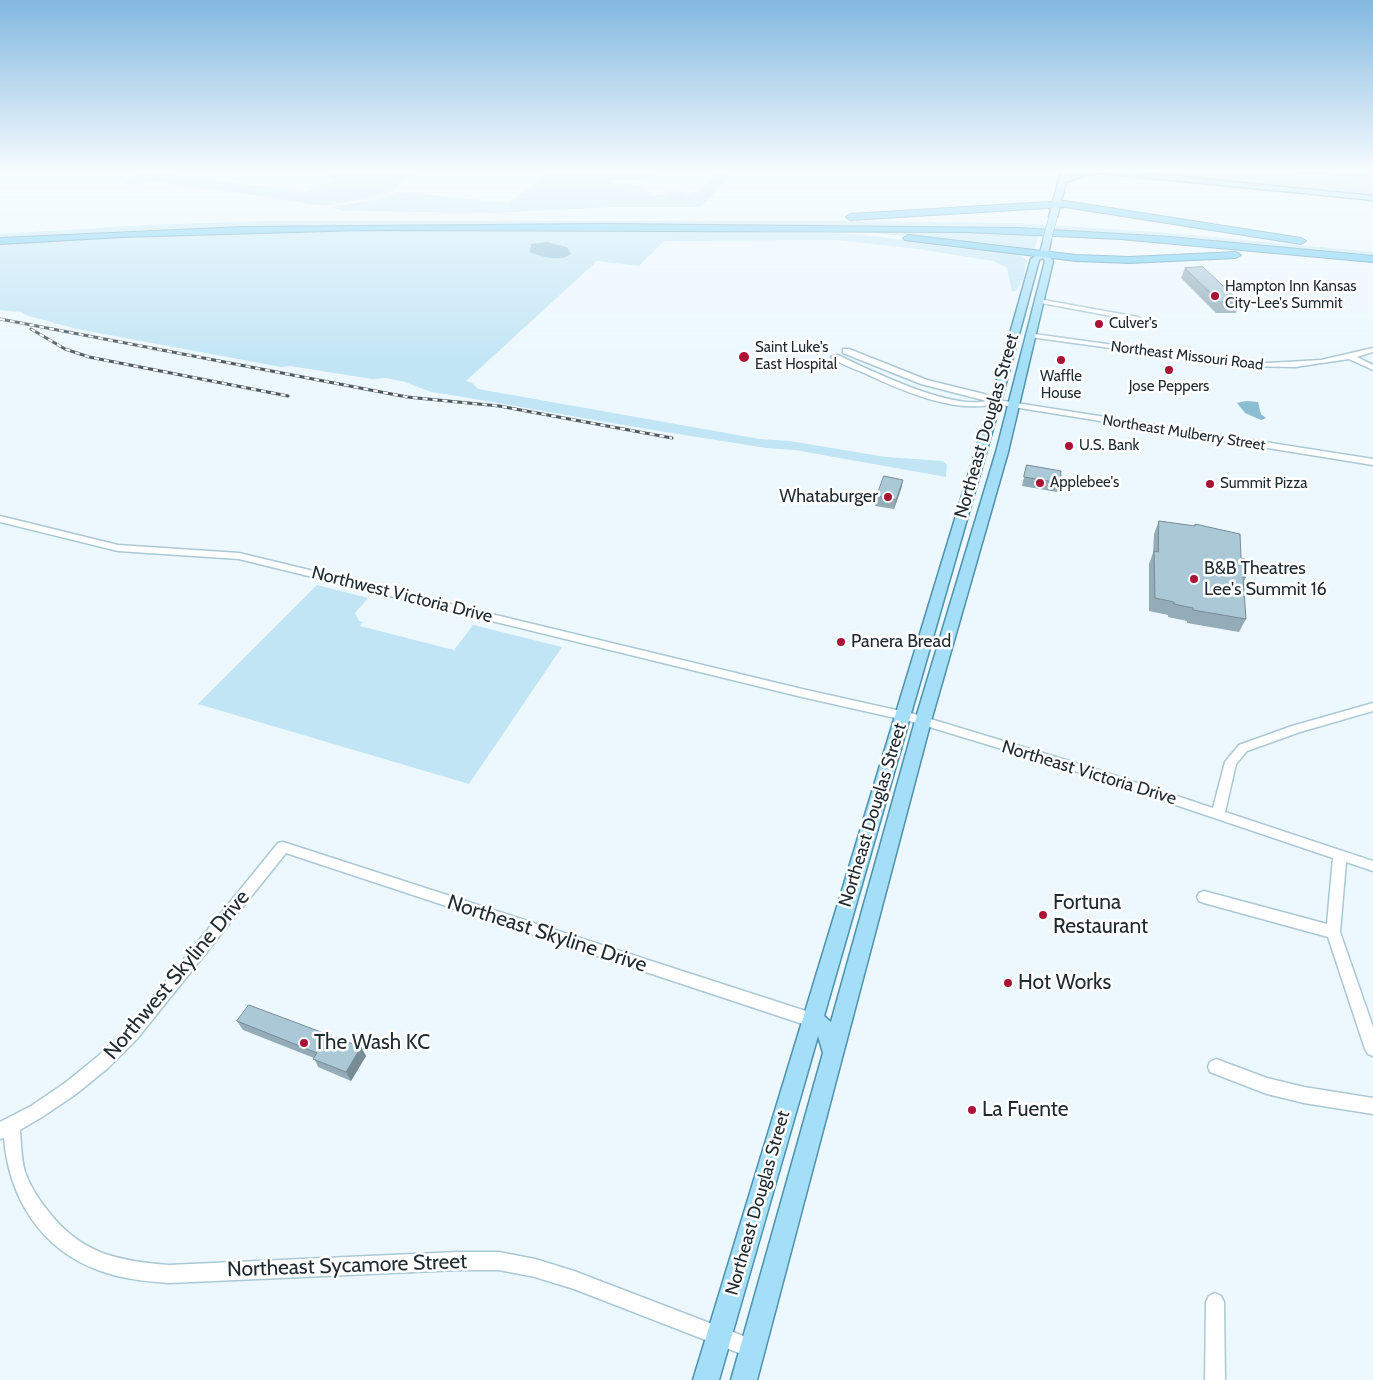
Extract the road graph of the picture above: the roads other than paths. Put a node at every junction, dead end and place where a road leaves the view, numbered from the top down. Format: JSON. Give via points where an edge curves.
{"nodes":[{"id":1,"x":112,"y":235,"type":"edge"},
{"id":2,"x":887,"y":235,"type":"edge"},
{"id":3,"x":1048,"y":235,"type":"edge"},
{"id":4,"x":1119,"y":235,"type":"edge"},
{"id":5,"x":1184,"y":235,"type":"edge"},
{"id":6,"x":1272,"y":235,"type":"edge"},
{"id":7,"x":0,"y":241,"type":"edge"},
{"id":8,"x":1314,"y":242,"type":"dead end"},
{"id":9,"x":1338,"y":245,"type":"dead end"},
{"id":10,"x":1372,"y":255,"type":"edge"},
{"id":11,"x":1043,"y":258,"type":"junction"},
{"id":12,"x":1038,"y":301,"type":"junction"},
{"id":13,"x":1138,"y":319,"type":"dead end"},
{"id":14,"x":1030,"y":335,"type":"junction"},
{"id":15,"x":1373,"y":350,"type":"edge"},
{"id":16,"x":846,"y":351,"type":"dead end"},
{"id":17,"x":834,"y":357,"type":"dead end"},
{"id":18,"x":1352,"y":358,"type":"junction"},
{"id":19,"x":1373,"y":368,"type":"edge"},
{"id":20,"x":995,"y":402,"type":"junction"},
{"id":21,"x":1013,"y":405,"type":"junction"},
{"id":22,"x":1373,"y":462,"type":"edge"},
{"id":23,"x":0,"y":519,"type":"edge"},
{"id":24,"x":802,"y":693,"type":"joint"},
{"id":25,"x":1373,"y":707,"type":"edge"},
{"id":26,"x":902,"y":716,"type":"junction"},
{"id":27,"x":923,"y":721,"type":"junction"},
{"id":28,"x":1218,"y":813,"type":"junction"},
{"id":29,"x":283,"y":847,"type":"joint"},
{"id":30,"x":1340,"y":855,"type":"junction"},
{"id":31,"x":1373,"y":866,"type":"edge"},
{"id":32,"x":1204,"y":897,"type":"dead end"},
{"id":33,"x":1333,"y":932,"type":"junction"},
{"id":34,"x":812,"y":1020,"type":"junction"},
{"id":35,"x":1373,"y":1049,"type":"edge"},
{"id":36,"x":832,"y":1058,"type":"junction"},
{"id":37,"x":1216,"y":1067,"type":"dead end"},
{"id":38,"x":1373,"y":1106,"type":"edge"},
{"id":39,"x":6,"y":1128,"type":"edge"},
{"id":40,"x":1215,"y":1302,"type":"dead end"},
{"id":41,"x":718,"y":1338,"type":"junction"},
{"id":42,"x":752,"y":1349,"type":"junction"},
{"id":43,"x":706,"y":1380,"type":"edge"},
{"id":44,"x":744,"y":1380,"type":"edge"},
{"id":45,"x":1215,"y":1380,"type":"edge"}],
"edges":[{"from":1,"to":7,"type":"highway"},
{"from":2,"to":11,"type":"highway","via":[[1014,251]]},
{"from":3,"to":11,"type":"main road","name":"Northeast Douglas Street","bridge":true},
{"from":4,"to":10,"type":"highway"},
{"from":5,"to":10,"type":"highway"},
{"from":6,"to":8,"type":"highway"},
{"from":9,"to":10,"type":"highway"},
{"from":10,"to":11,"type":"highway","via":[[1282,254],[1130,260]]},
{"from":11,"to":12,"type":"main road","name":"Northeast Douglas Street"},
{"from":11,"to":20,"type":"main road","name":"Northeast Douglas Street"},
{"from":12,"to":13,"type":"street"},
{"from":12,"to":14,"type":"main road","name":"Northeast Douglas Street"},
{"from":14,"to":18,"type":"street","name":"Northeast Missouri Road","via":[[1252,365],[1292,366]]},
{"from":14,"to":21,"type":"main road","name":"Northeast Douglas Street"},
{"from":15,"to":18,"type":"street","name":"Northeast Missouri Road"},
{"from":16,"to":20,"type":"street","via":[[924,382]]},
{"from":17,"to":20,"type":"street","via":[[938,397],[978,406]]},
{"from":18,"to":19,"type":"street"},
{"from":20,"to":21,"type":"street","name":"Northeast Mulberry Street"},
{"from":20,"to":26,"type":"main road","name":"Northeast Douglas Street"},
{"from":21,"to":22,"type":"street","name":"Northeast Mulberry Street"},
{"from":21,"to":27,"type":"main road","name":"Northeast Douglas Street"},
{"from":23,"to":24,"type":"street","name":"Northwest Victoria Drive","via":[[118,548],[239,556]]},
{"from":24,"to":26,"type":"street","name":"Northeast Victoria Drive"},
{"from":25,"to":28,"type":"street","via":[[1243,748],[1231,762]]},
{"from":26,"to":27,"type":"street","name":"Northeast Victoria Drive"},
{"from":26,"to":34,"type":"main road","name":"Northeast Douglas Street"},
{"from":27,"to":28,"type":"street","name":"Northeast Victoria Drive"},
{"from":27,"to":36,"type":"main road","name":"Northeast Douglas Street"},
{"from":28,"to":30,"type":"street","name":"Northeast Victoria Drive"},
{"from":29,"to":34,"type":"street","name":"Northeast Skyline Drive"},
{"from":29,"to":39,"type":"street","name":"Northwest Skyline Drive","via":[[132,1034],[82,1082],[45,1108]]},
{"from":30,"to":31,"type":"street","name":"Northeast Victoria Drive"},
{"from":30,"to":33,"type":"street"},
{"from":32,"to":33,"type":"street"},
{"from":33,"to":35,"type":"street"},
{"from":34,"to":36,"type":"main road","via":[[825,1028],[831,1037]]},
{"from":34,"to":41,"type":"main road","name":"Northeast Douglas Street"},
{"from":36,"to":42,"type":"main road","name":"Northeast Douglas Street"},
{"from":37,"to":38,"type":"street","via":[[1304,1096]]},
{"from":39,"to":41,"type":"street","name":"Northeast Sycamore Street","via":[[28,1197],[45,1222],[68,1245],[96,1261],[130,1270],[169,1274],[499,1261],[574,1280]]},
{"from":40,"to":45,"type":"street"},
{"from":41,"to":42,"type":"street","name":"Northeast Sycamore Street"},
{"from":41,"to":43,"type":"main road","name":"Northeast Douglas Street"},
{"from":42,"to":44,"type":"main road","name":"Northeast Douglas Street"}]}
